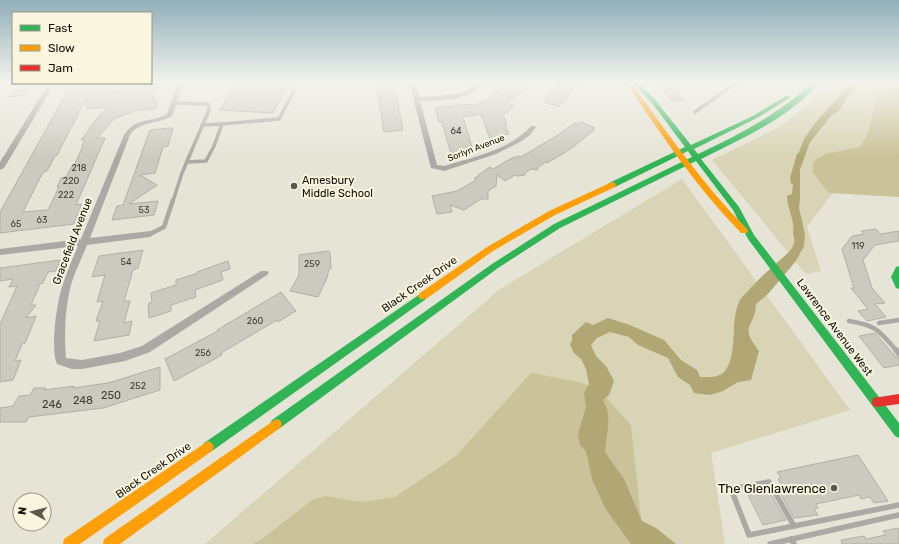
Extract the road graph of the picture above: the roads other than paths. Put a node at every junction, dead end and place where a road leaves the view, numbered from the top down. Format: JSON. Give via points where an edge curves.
{"nodes":[{"id":1,"x":37,"y":107,"type":"edge"},
{"id":2,"x":173,"y":107,"type":"edge"},
{"id":3,"x":208,"y":107,"type":"edge"},
{"id":4,"x":285,"y":107,"type":"edge"},
{"id":5,"x":418,"y":107,"type":"edge"},
{"id":6,"x":646,"y":107,"type":"edge"},
{"id":7,"x":658,"y":107,"type":"edge"},
{"id":8,"x":701,"y":107,"type":"edge"},
{"id":9,"x":772,"y":107,"type":"edge"},
{"id":10,"x":790,"y":107,"type":"edge"},
{"id":11,"x":694,"y":112,"type":"dead end"},
{"id":12,"x":222,"y":124,"type":"junction"},
{"id":13,"x":202,"y":125,"type":"junction"},
{"id":14,"x":533,"y":127,"type":"dead end"},
{"id":15,"x":689,"y":148,"type":"junction"},
{"id":16,"x":678,"y":153,"type":"junction"},
{"id":17,"x":696,"y":157,"type":"junction"},
{"id":18,"x":186,"y":162,"type":"junction"},
{"id":19,"x":686,"y":162,"type":"junction"},
{"id":20,"x":0,"y":168,"type":"edge"},
{"id":21,"x":150,"y":234,"type":"joint"},
{"id":22,"x":751,"y":237,"type":"junction"},
{"id":23,"x":84,"y":242,"type":"junction"},
{"id":24,"x":0,"y":252,"type":"edge"},
{"id":25,"x":899,"y":269,"type":"edge"},
{"id":26,"x":264,"y":273,"type":"dead end"},
{"id":27,"x":899,"y":285,"type":"edge"},
{"id":28,"x":899,"y":320,"type":"edge"},
{"id":29,"x":849,"y":321,"type":"dead end"},
{"id":30,"x":879,"y":323,"type":"dead end"},
{"id":31,"x":899,"y":354,"type":"edge"},
{"id":32,"x":899,"y":398,"type":"edge"},
{"id":33,"x":877,"y":402,"type":"junction"},
{"id":34,"x":899,"y":432,"type":"edge"},
{"id":35,"x":899,"y":505,"type":"edge"},
{"id":36,"x":899,"y":515,"type":"edge"},
{"id":37,"x":794,"y":526,"type":"junction"},
{"id":38,"x":793,"y":541,"type":"edge"},
{"id":39,"x":69,"y":544,"type":"edge"},
{"id":40,"x":109,"y":544,"type":"edge"},
{"id":41,"x":770,"y":544,"type":"edge"}],
"edges":[{"from":1,"to":20,"type":"street"},
{"from":2,"to":23,"type":"street","name":"Gracefield Avenue","via":[[170,115],[165,118],[130,128]]},
{"from":3,"to":13,"type":"lane"},
{"from":4,"to":12,"type":"lane","via":[[279,119]]},
{"from":5,"to":14,"type":"street","name":"Sorlyn Avenue","via":[[434,166],[444,169],[517,142]]},
{"from":6,"to":16,"type":"main road","name":"Lawrence Avenue West"},
{"from":7,"to":15,"type":"main road","name":"Lawrence Avenue West"},
{"from":8,"to":11,"type":"lane"},
{"from":9,"to":15,"type":"main road","name":"Black Creek Drive"},
{"from":10,"to":17,"type":"main road","via":[[773,120]]},
{"from":12,"to":13,"type":"lane"},
{"from":12,"to":18,"type":"lane","via":[[206,161]]},
{"from":13,"to":18,"type":"lane"},
{"from":15,"to":16,"type":"main road","name":"Black Creek Drive"},
{"from":15,"to":17,"type":"main road","name":"Lawrence Avenue West"},
{"from":16,"to":19,"type":"main road","name":"Lawrence Avenue West"},
{"from":16,"to":39,"type":"main road","name":"Black Creek Drive","via":[[552,213],[490,249]]},
{"from":17,"to":19,"type":"main road"},
{"from":17,"to":22,"type":"main road","name":"Lawrence Avenue West","via":[[736,209]]},
{"from":18,"to":21,"type":"lane","via":[[164,226]]},
{"from":19,"to":22,"type":"main road","name":"Lawrence Avenue West","via":[[722,210]]},
{"from":19,"to":40,"type":"main road","via":[[557,226],[495,266]]},
{"from":21,"to":23,"type":"street"},
{"from":22,"to":33,"type":"main road","name":"Lawrence Avenue West"},
{"from":23,"to":24,"type":"street"},
{"from":23,"to":26,"type":"street","name":"Gracefield Avenue","via":[[64,298],[59,340],[61,361],[66,363],[87,364],[127,356],[146,349]]},
{"from":25,"to":27,"type":"main road","via":[[895,278]]},
{"from":28,"to":30,"type":"lane"},
{"from":29,"to":31,"type":"lane","via":[[867,324],[877,329]]},
{"from":32,"to":33,"type":"main road"},
{"from":33,"to":34,"type":"main road","name":"Lawrence Avenue West"},
{"from":35,"to":37,"type":"lane"},
{"from":36,"to":38,"type":"lane"},
{"from":37,"to":37,"type":"lane","via":[[749,535],[731,489],[770,482]]},
{"from":38,"to":41,"type":"lane"}]}
